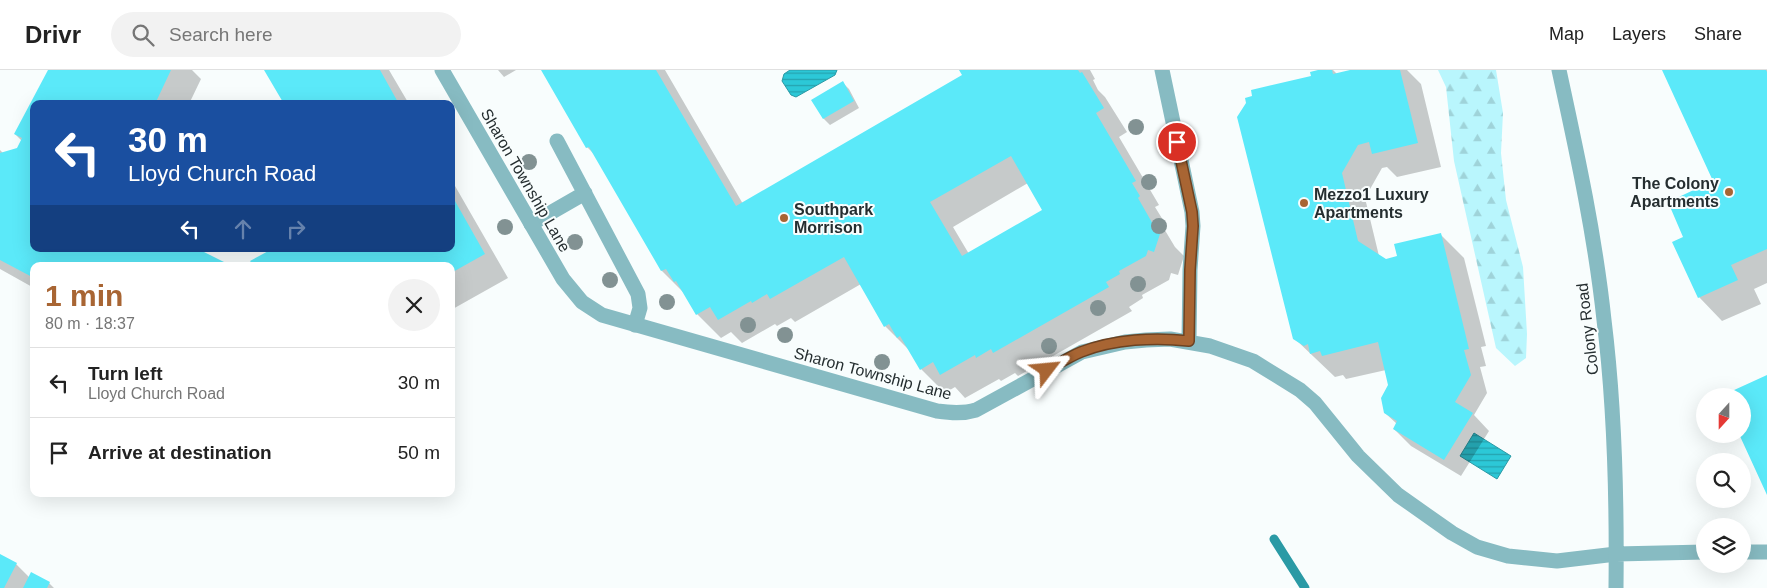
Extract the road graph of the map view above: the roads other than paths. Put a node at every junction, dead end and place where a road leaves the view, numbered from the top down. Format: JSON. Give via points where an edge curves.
{"nodes":[{"id":1,"x":442,"y":70,"type":"edge"},
{"id":2,"x":1162,"y":70,"type":"edge"},
{"id":3,"x":1559,"y":70,"type":"edge"},
{"id":4,"x":557,"y":141,"type":"dead end"},
{"id":5,"x":585,"y":193,"type":"junction"},
{"id":6,"x":531,"y":224,"type":"junction"},
{"id":7,"x":635,"y":325,"type":"junction"},
{"id":8,"x":1189,"y":341,"type":"junction"},
{"id":9,"x":1696,"y":552,"type":"edge"},
{"id":10,"x":1751,"y":552,"type":"edge"},
{"id":11,"x":1767,"y":552,"type":"edge"},
{"id":12,"x":1616,"y":554,"type":"junction"},
{"id":13,"x":1616,"y":588,"type":"edge"}],
"edges":[{"from":1,"to":6,"type":"street","name":"Sharon Township Lane"},
{"from":2,"to":8,"type":"street","via":[[1192,212]]},
{"from":3,"to":12,"type":"street","name":"Colony Road","via":[[1588,210],[1604,318],[1614,427]]},
{"from":4,"to":5,"type":"street"},
{"from":5,"to":6,"type":"street"},
{"from":5,"to":7,"type":"street","via":[[638,294],[640,308]]},
{"from":6,"to":7,"type":"street","name":"Sharon Township Lane","via":[[563,279],[582,302],[602,314]]},
{"from":7,"to":8,"type":"street","name":"Sharon Township Lane","via":[[937,411],[954,413],[976,410],[1082,352],[1125,342]]},
{"from":8,"to":12,"type":"street","name":"Sharon Township Lane","via":[[1253,361],[1300,390],[1315,403],[1358,456],[1398,494],[1477,547],[1508,556],[1557,560]]},
{"from":9,"to":12,"type":"street","name":"Sharon Township Lane"},
{"from":10,"to":11,"type":"street"},
{"from":12,"to":13,"type":"street","name":"Colony Road"}]}
